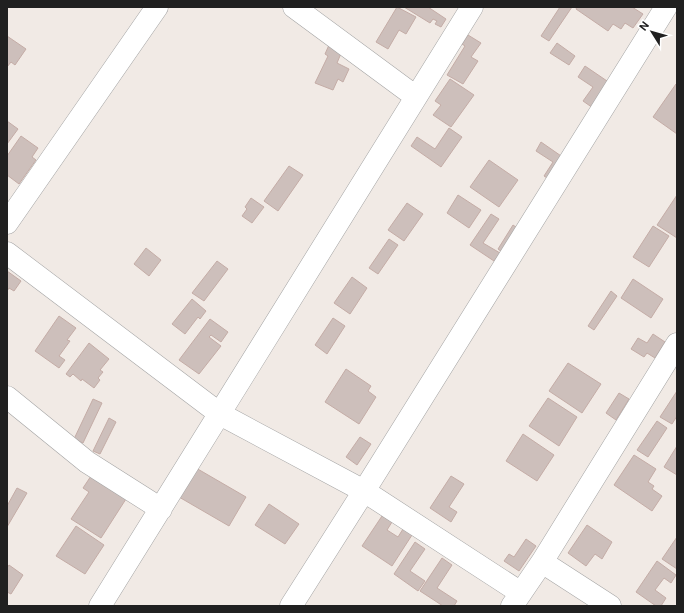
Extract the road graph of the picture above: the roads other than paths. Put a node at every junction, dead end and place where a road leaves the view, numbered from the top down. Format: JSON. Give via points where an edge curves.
{"nodes":[{"id":1,"x":157,"y":7,"type":"edge"},
{"id":2,"x":294,"y":7,"type":"edge"},
{"id":3,"x":472,"y":7,"type":"edge"},
{"id":4,"x":666,"y":7,"type":"edge"},
{"id":5,"x":416,"y":97,"type":"junction"},
{"id":6,"x":7,"y":222,"type":"edge"},
{"id":7,"x":7,"y":253,"type":"edge"},
{"id":8,"x":677,"y":344,"type":"edge"},
{"id":9,"x":7,"y":398,"type":"edge"},
{"id":10,"x":220,"y":414,"type":"junction"},
{"id":11,"x":364,"y":491,"type":"junction"},
{"id":12,"x":161,"y":509,"type":"junction"},
{"id":13,"x":542,"y":562,"type":"junction"},
{"id":14,"x":516,"y":599,"type":"edge"},
{"id":15,"x":100,"y":606,"type":"edge"},
{"id":16,"x":291,"y":606,"type":"edge"},
{"id":17,"x":610,"y":606,"type":"edge"}],
"edges":[{"from":1,"to":6,"type":"street"},
{"from":2,"to":5,"type":"street"},
{"from":3,"to":5,"type":"street"},
{"from":4,"to":11,"type":"street"},
{"from":5,"to":10,"type":"street"},
{"from":7,"to":10,"type":"street"},
{"from":8,"to":13,"type":"street"},
{"from":9,"to":12,"type":"street","via":[[87,462]]},
{"from":10,"to":11,"type":"street"},
{"from":10,"to":12,"type":"street"},
{"from":11,"to":14,"type":"street"},
{"from":11,"to":16,"type":"street"},
{"from":12,"to":15,"type":"street"},
{"from":13,"to":14,"type":"street"},
{"from":13,"to":17,"type":"street"}]}
